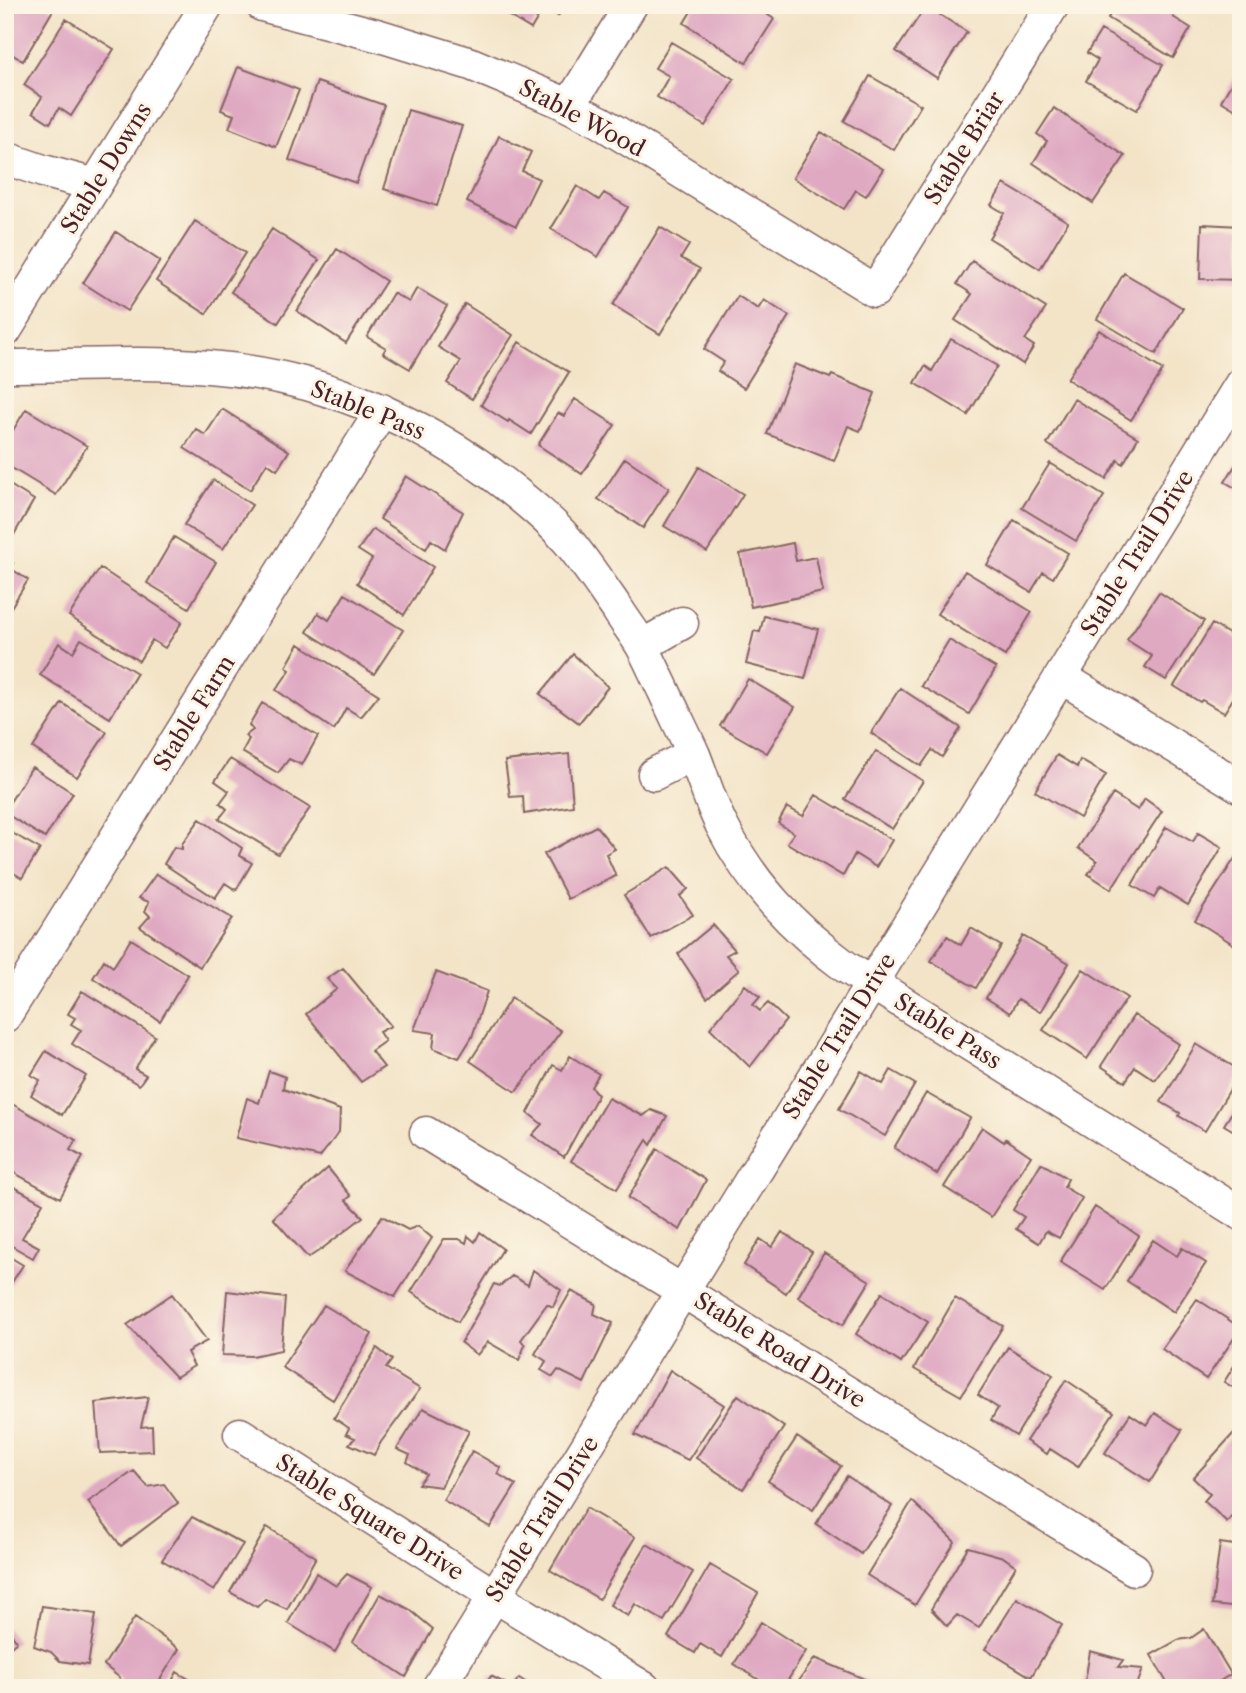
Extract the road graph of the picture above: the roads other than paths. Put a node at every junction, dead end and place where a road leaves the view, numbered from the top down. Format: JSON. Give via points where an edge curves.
{"nodes":[{"id":1,"x":207,"y":5,"type":"edge"},
{"id":2,"x":262,"y":5,"type":"edge"},
{"id":3,"x":631,"y":5,"type":"edge"},
{"id":4,"x":1053,"y":5,"type":"edge"},
{"id":5,"x":569,"y":106,"type":"junction"},
{"id":6,"x":5,"y":158,"type":"edge"},
{"id":7,"x":95,"y":185,"type":"junction"},
{"id":8,"x":875,"y":291,"type":"joint"},
{"id":9,"x":5,"y":331,"type":"edge"},
{"id":10,"x":5,"y":366,"type":"edge"},
{"id":11,"x":1241,"y":384,"type":"edge"},
{"id":12,"x":382,"y":410,"type":"junction"},
{"id":13,"x":682,"y":623,"type":"dead end"},
{"id":14,"x":642,"y":646,"type":"junction"},
{"id":15,"x":1061,"y":677,"type":"junction"},
{"id":16,"x":693,"y":754,"type":"junction"},
{"id":17,"x":654,"y":774,"type":"dead end"},
{"id":18,"x":1241,"y":788,"type":"edge"},
{"id":19,"x":872,"y":984,"type":"junction"},
{"id":20,"x":5,"y":1016,"type":"edge"},
{"id":21,"x":426,"y":1133,"type":"dead end"},
{"id":22,"x":1241,"y":1214,"type":"edge"},
{"id":23,"x":682,"y":1290,"type":"junction"},
{"id":24,"x":240,"y":1434,"type":"dead end"},
{"id":25,"x":1134,"y":1569,"type":"dead end"},
{"id":26,"x":495,"y":1596,"type":"junction"},
{"id":27,"x":438,"y":1688,"type":"edge"},
{"id":28,"x":644,"y":1688,"type":"edge"}],
"edges":[{"from":1,"to":7,"type":"street","name":"Stable Downs"},
{"from":2,"to":5,"type":"street","name":"Stable Wood","via":[[471,64]]},
{"from":3,"to":5,"type":"street"},
{"from":4,"to":8,"type":"street","name":"Stable Briar"},
{"from":5,"to":8,"type":"street","name":"Stable Wood"},
{"from":6,"to":7,"type":"street"},
{"from":7,"to":9,"type":"street","name":"Stable Downs"},
{"from":10,"to":12,"type":"street","name":"Stable Pass","via":[[211,367],[279,377]]},
{"from":11,"to":15,"type":"street","name":"Stable Trail Drive"},
{"from":12,"to":14,"type":"street","name":"Stable Pass","via":[[433,435],[528,502],[567,540]]},
{"from":12,"to":20,"type":"street","name":"Stable Farm"},
{"from":13,"to":14,"type":"street"},
{"from":14,"to":16,"type":"street","name":"Stable Pass"},
{"from":15,"to":18,"type":"street"},
{"from":15,"to":19,"type":"street","name":"Stable Trail Drive"},
{"from":16,"to":17,"type":"street"},
{"from":16,"to":19,"type":"street","name":"Stable Pass","via":[[721,823],[762,889],[815,944]]},
{"from":19,"to":22,"type":"street","name":"Stable Pass"},
{"from":19,"to":23,"type":"street","name":"Stable Trail Drive"},
{"from":21,"to":23,"type":"street","name":"Stable Road Drive"},
{"from":23,"to":25,"type":"street","name":"Stable Road Drive"},
{"from":23,"to":26,"type":"street","name":"Stable Trail Drive"},
{"from":24,"to":26,"type":"street","name":"Stable Square Drive"},
{"from":26,"to":27,"type":"street","name":"Stable Trail Drive"},
{"from":26,"to":28,"type":"street","name":"Stable Square Drive"}]}
